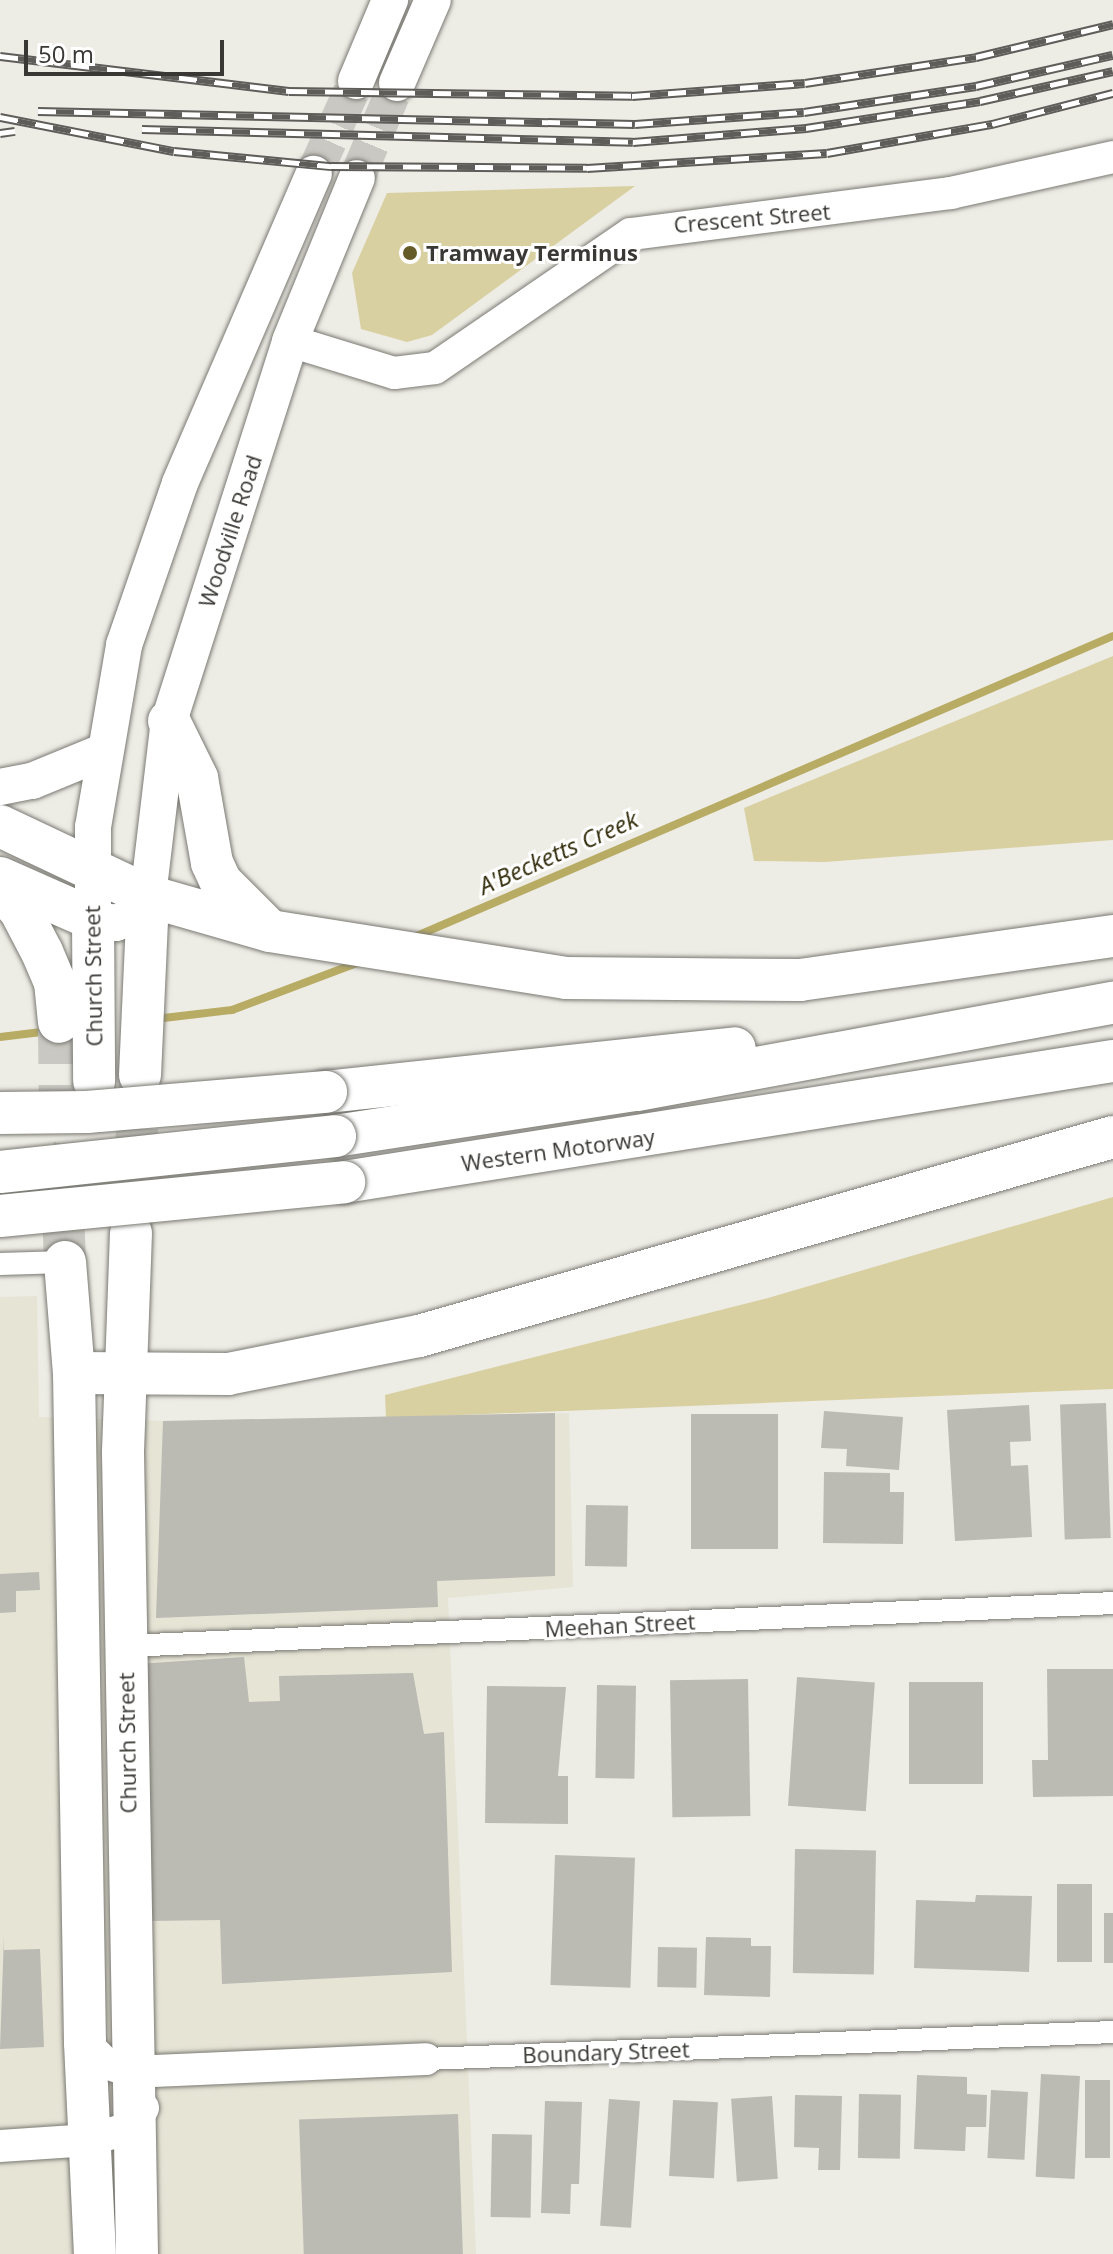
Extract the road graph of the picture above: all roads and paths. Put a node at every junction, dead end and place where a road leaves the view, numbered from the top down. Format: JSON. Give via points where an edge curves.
{"nodes":[{"id":1,"x":390,"y":0,"type":"edge"},
{"id":2,"x":433,"y":0,"type":"edge"},
{"id":3,"x":356,"y":81,"type":"tunnel mouth"},
{"id":4,"x":397,"y":83,"type":"tunnel mouth"},
{"id":5,"x":1113,"y":157,"type":"edge"},
{"id":6,"x":314,"y":174,"type":"tunnel mouth"},
{"id":7,"x":357,"y":178,"type":"tunnel mouth"},
{"id":8,"x":290,"y":341,"type":"junction"},
{"id":9,"x":180,"y":483,"type":"junction"},
{"id":10,"x":169,"y":721,"type":"junction"},
{"id":11,"x":105,"y":751,"type":"junction"},
{"id":12,"x":0,"y":787,"type":"edge"},
{"id":13,"x":0,"y":826,"type":"edge"},
{"id":14,"x":92,"y":870,"type":"junction"},
{"id":15,"x":0,"y":878,"type":"edge"},
{"id":16,"x":0,"y":889,"type":"edge"},
{"id":17,"x":148,"y":903,"type":"junction"},
{"id":18,"x":270,"y":931,"type":"junction"},
{"id":19,"x":93,"y":936,"type":"junction"},
{"id":20,"x":1113,"y":936,"type":"edge"},
{"id":21,"x":1113,"y":1003,"type":"edge"},
{"id":22,"x":59,"y":1022,"type":"tunnel mouth"},
{"id":23,"x":955,"y":1028,"type":"junction"},
{"id":24,"x":1113,"y":1061,"type":"edge"},
{"id":25,"x":140,"y":1075,"type":"tunnel mouth"},
{"id":26,"x":94,"y":1081,"type":"tunnel mouth"},
{"id":27,"x":0,"y":1113,"type":"edge"},
{"id":28,"x":1113,"y":1137,"type":"edge"},
{"id":29,"x":0,"y":1172,"type":"edge"},
{"id":30,"x":0,"y":1216,"type":"edge"},
{"id":31,"x":131,"y":1233,"type":"tunnel mouth"},
{"id":32,"x":65,"y":1262,"type":"joint"},
{"id":33,"x":0,"y":1264,"type":"edge"},
{"id":34,"x":74,"y":1373,"type":"junction"},
{"id":35,"x":123,"y":1376,"type":"junction"},
{"id":36,"x":1113,"y":1603,"type":"edge"},
{"id":37,"x":126,"y":1646,"type":"junction"},
{"id":38,"x":1113,"y":2032,"type":"edge"},
{"id":39,"x":85,"y":2043,"type":"junction"},
{"id":40,"x":426,"y":2059,"type":"joint"},
{"id":41,"x":148,"y":2071,"type":"junction"},
{"id":42,"x":132,"y":2127,"type":"junction"},
{"id":43,"x":90,"y":2140,"type":"junction"},
{"id":44,"x":0,"y":2146,"type":"edge"},
{"id":45,"x":95,"y":2254,"type":"edge"},
{"id":46,"x":137,"y":2254,"type":"edge"}],
"edges":[{"from":1,"to":3,"type":"main road"},
{"from":2,"to":4,"type":"main road"},
{"from":5,"to":8,"type":"street","name":"Crescent Street","via":[[922,198],[631,234],[435,368],[394,373]]},
{"from":6,"to":9,"type":"main road"},
{"from":7,"to":8,"type":"main road","name":"Woodville Road"},
{"from":8,"to":9,"type":"main road","via":[[269,349],[252,386]]},
{"from":8,"to":10,"type":"main road","name":"Woodville Road"},
{"from":9,"to":11,"type":"main road","via":[[135,608]]},
{"from":10,"to":17,"type":"main road","name":"Woodville Road"},
{"from":10,"to":18,"type":"highway","via":[[197,778],[212,863],[221,882]]},
{"from":11,"to":12,"type":"main road","via":[[32,781]]},
{"from":11,"to":14,"type":"main road"},
{"from":13,"to":14,"type":"highway"},
{"from":14,"to":17,"type":"highway"},
{"from":14,"to":19,"type":"main road","name":"Church Street"},
{"from":15,"to":19,"type":"highway"},
{"from":16,"to":22,"type":"highway","via":[[20,910],[42,952],[55,982]]},
{"from":17,"to":18,"type":"highway"},
{"from":17,"to":19,"type":"main road"},
{"from":17,"to":25,"type":"highway"},
{"from":18,"to":20,"type":"highway","via":[[566,978],[800,980]]},
{"from":19,"to":26,"type":"highway","name":"Church Street"},
{"from":21,"to":23,"type":"highway","name":"Western Motorway"},
{"from":23,"to":27,"type":"highway","name":"Western Motorway","bridge":true,"via":[[326,1092],[87,1112]]},
{"from":23,"to":29,"type":"highway","name":"Western Motorway","bridge":true,"via":[[637,1090],[335,1136]]},
{"from":24,"to":30,"type":"highway","name":"Western Motorway","bridge":true,"via":[[344,1182]]},
{"from":28,"to":35,"type":"highway","via":[[419,1336],[228,1374]]},
{"from":31,"to":35,"type":"highway","name":"Church Street"},
{"from":32,"to":33,"type":"street"},
{"from":32,"to":34,"type":"highway"},
{"from":34,"to":35,"type":"highway"},
{"from":34,"to":39,"type":"highway"},
{"from":35,"to":37,"type":"highway","name":"Church Street"},
{"from":36,"to":37,"type":"street","name":"Meehan Street"},
{"from":37,"to":41,"type":"highway","name":"Church Street"},
{"from":38,"to":40,"type":"street","name":"Boundary Street"},
{"from":39,"to":41,"type":"street","via":[[104,2062]]},
{"from":39,"to":43,"type":"highway"},
{"from":40,"to":41,"type":"street","name":"Boundary Street"},
{"from":41,"to":42,"type":"highway","name":"Church Street"},
{"from":42,"to":43,"type":"street"},
{"from":42,"to":46,"type":"highway","name":"Church Street"},
{"from":43,"to":44,"type":"street"},
{"from":43,"to":45,"type":"highway"}]}
